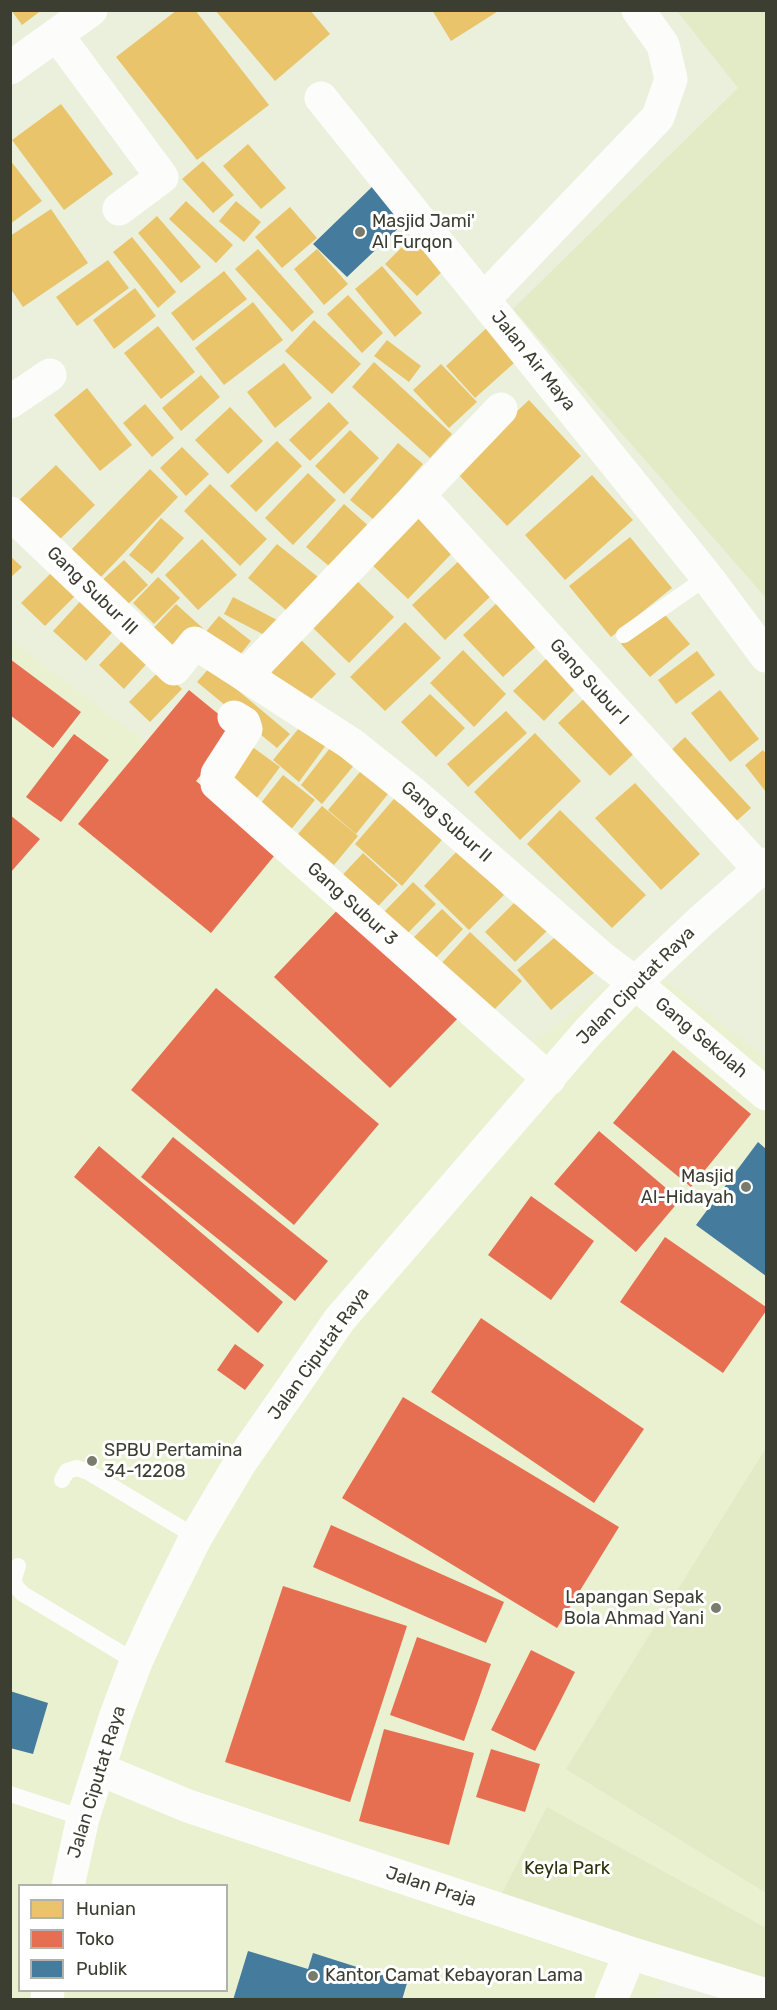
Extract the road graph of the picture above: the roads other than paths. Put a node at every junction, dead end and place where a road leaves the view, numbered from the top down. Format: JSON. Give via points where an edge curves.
{"nodes":[{"id":1,"x":92,"y":10,"type":"edge"},
{"id":2,"x":638,"y":10,"type":"edge"},
{"id":3,"x":57,"y":35,"type":"junction"},
{"id":4,"x":10,"y":68,"type":"edge"},
{"id":5,"x":321,"y":98,"type":"dead end"},
{"id":6,"x":119,"y":209,"type":"dead end"},
{"id":7,"x":484,"y":299,"type":"junction"},
{"id":8,"x":50,"y":375,"type":"dead end"},
{"id":9,"x":10,"y":402,"type":"edge"},
{"id":10,"x":501,"y":409,"type":"dead end"},
{"id":11,"x":419,"y":495,"type":"junction"},
{"id":12,"x":10,"y":513,"type":"edge"},
{"id":13,"x":707,"y":577,"type":"junction"},
{"id":14,"x":624,"y":635,"type":"dead end"},
{"id":15,"x":766,"y":656,"type":"edge"},
{"id":16,"x":174,"y":669,"type":"joint"},
{"id":17,"x":246,"y":675,"type":"junction"},
{"id":18,"x":234,"y":717,"type":"dead end"},
{"id":19,"x":763,"y":867,"type":"edge"},
{"id":20,"x":635,"y":983,"type":"junction"},
{"id":21,"x":549,"y":1079,"type":"junction"},
{"id":22,"x":766,"y":1094,"type":"edge"},
{"id":23,"x":62,"y":1480,"type":"dead end"},
{"id":24,"x":196,"y":1537,"type":"junction"},
{"id":25,"x":18,"y":1566,"type":"dead end"},
{"id":26,"x":136,"y":1662,"type":"junction"},
{"id":27,"x":99,"y":1769,"type":"junction"},
{"id":28,"x":10,"y":1794,"type":"edge"},
{"id":29,"x":83,"y":1818,"type":"junction"},
{"id":30,"x":68,"y":1884,"type":"edge"},
{"id":31,"x":630,"y":1953,"type":"junction"},
{"id":32,"x":766,"y":1995,"type":"edge"},
{"id":33,"x":611,"y":2000,"type":"edge"}],
"edges":[{"from":1,"to":3,"type":"street"},
{"from":2,"to":7,"type":"street","name":"Jalan Air Maya","via":[[663,45],[671,79],[658,117]]},
{"from":3,"to":4,"type":"street"},
{"from":3,"to":6,"type":"street","via":[[162,177]]},
{"from":5,"to":7,"type":"street"},
{"from":7,"to":13,"type":"street","name":"Jalan Air Maya"},
{"from":8,"to":9,"type":"street"},
{"from":10,"to":11,"type":"street"},
{"from":11,"to":17,"type":"street"},
{"from":11,"to":19,"type":"street","name":"Gang Subur I"},
{"from":12,"to":16,"type":"street","name":"Gang Subur III"},
{"from":13,"to":14,"type":"lane"},
{"from":13,"to":15,"type":"street","name":"Jalan Air Maya"},
{"from":16,"to":17,"type":"street","name":"Gang Subur II","via":[[195,643]]},
{"from":17,"to":20,"type":"street","name":"Gang Subur II","via":[[350,743]]},
{"from":18,"to":21,"type":"street","name":"Gang Subur 3","via":[[246,729],[216,774],[217,784]]},
{"from":19,"to":20,"type":"street","name":"Jalan Ciputat Raya"},
{"from":20,"to":21,"type":"street","name":"Jalan Ciputat Raya"},
{"from":20,"to":22,"type":"street","name":"Gang Sekolah"},
{"from":21,"to":24,"type":"street","name":"Jalan Ciputat Raya","via":[[340,1318],[240,1463]]},
{"from":23,"to":24,"type":"lane","via":[[67,1471],[77,1468],[88,1472]]},
{"from":24,"to":26,"type":"street","name":"Jalan Ciputat Raya"},
{"from":25,"to":26,"type":"lane","via":[[13,1579],[23,1594]]},
{"from":26,"to":27,"type":"street","name":"Jalan Ciputat Raya"},
{"from":27,"to":29,"type":"street","name":"Jalan Ciputat Raya"},
{"from":27,"to":31,"type":"street","name":"Jalan Praja","via":[[188,1806]]},
{"from":28,"to":29,"type":"lane"},
{"from":29,"to":30,"type":"street","name":"Jalan Ciputat Raya"},
{"from":31,"to":32,"type":"street","name":"Jalan Praja"},
{"from":31,"to":33,"type":"street"}]}
